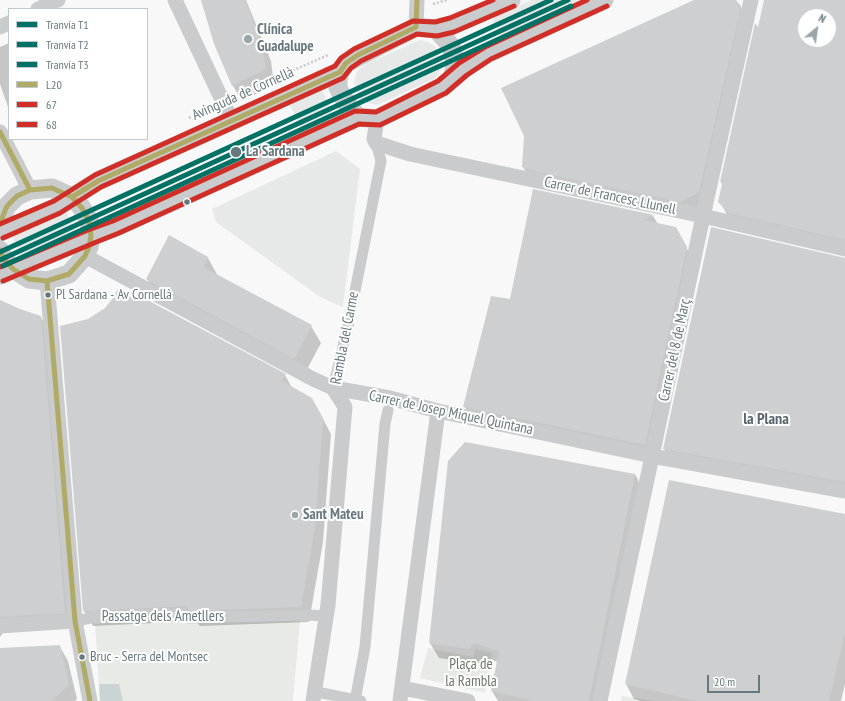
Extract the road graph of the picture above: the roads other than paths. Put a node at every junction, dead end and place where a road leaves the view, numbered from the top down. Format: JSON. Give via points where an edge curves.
{"nodes":[{"id":1,"x":58,"y":0,"type":"edge"},
{"id":2,"x":175,"y":0,"type":"edge"},
{"id":3,"x":511,"y":0,"type":"edge"},
{"id":4,"x":604,"y":0,"type":"edge"},
{"id":5,"x":751,"y":0,"type":"edge"},
{"id":6,"x":40,"y":8,"type":"edge"},
{"id":7,"x":416,"y":13,"type":"edge"},
{"id":8,"x":436,"y":29,"type":"junction"},
{"id":9,"x":340,"y":72,"type":"junction"},
{"id":10,"x":453,"y":78,"type":"junction"},
{"id":11,"x":358,"y":117,"type":"junction"},
{"id":12,"x":377,"y":119,"type":"junction"},
{"id":13,"x":232,"y":121,"type":"junction"},
{"id":14,"x":0,"y":132,"type":"edge"},
{"id":15,"x":376,"y":143,"type":"junction"},
{"id":16,"x":30,"y":190,"type":"junction"},
{"id":17,"x":72,"y":197,"type":"junction"},
{"id":18,"x":703,"y":216,"type":"junction"},
{"id":19,"x":0,"y":223,"type":"edge"},
{"id":20,"x":0,"y":232,"type":"edge"},
{"id":21,"x":91,"y":236,"type":"junction"},
{"id":22,"x":845,"y":249,"type":"edge"},
{"id":23,"x":0,"y":250,"type":"edge"},
{"id":24,"x":85,"y":256,"type":"junction"},
{"id":25,"x":6,"y":272,"type":"edge"},
{"id":26,"x":47,"y":281,"type":"junction"},
{"id":27,"x":333,"y":388,"type":"junction"},
{"id":28,"x":388,"y":410,"type":"dead end"},
{"id":29,"x":438,"y":411,"type":"junction"},
{"id":30,"x":652,"y":456,"type":"junction"},
{"id":31,"x":845,"y":491,"type":"edge"},
{"id":32,"x":326,"y":616,"type":"junction"},
{"id":33,"x":75,"y":621,"type":"junction"},
{"id":34,"x":0,"y":626,"type":"edge"},
{"id":35,"x":401,"y":694,"type":"edge"},
{"id":36,"x":317,"y":697,"type":"edge"},
{"id":37,"x":90,"y":701,"type":"edge"},
{"id":38,"x":357,"y":701,"type":"edge"},
{"id":39,"x":468,"y":701,"type":"edge"},
{"id":40,"x":600,"y":701,"type":"edge"}],
"edges":[{"from":1,"to":6,"type":"street"},
{"from":2,"to":13,"type":"street"},
{"from":3,"to":8,"type":"street","via":[[463,21]]},
{"from":4,"to":10,"type":"street","via":[[488,53]]},
{"from":5,"to":18,"type":"street","name":"Carrer del 8 de Març"},
{"from":7,"to":8,"type":"street"},
{"from":7,"to":9,"type":"street","name":"Avinguda de Cornellà","via":[[342,66]]},
{"from":8,"to":10,"type":"street","via":[[450,43],[455,61]]},
{"from":9,"to":11,"type":"street","via":[[338,88]]},
{"from":9,"to":13,"type":"street","name":"Avinguda de Cornellà"},
{"from":10,"to":12,"type":"street","via":[[442,87]]},
{"from":11,"to":12,"type":"street"},
{"from":11,"to":21,"type":"street"},
{"from":12,"to":15,"type":"street","name":"Rambla del Carme","via":[[374,139]]},
{"from":13,"to":17,"type":"street","name":"Avinguda de Cornellà","via":[[98,181]]},
{"from":14,"to":16,"type":"street"},
{"from":15,"to":18,"type":"street","name":"Carrer de Francesc Llunell","via":[[410,154]]},
{"from":15,"to":27,"type":"street","name":"Rambla del Carme","via":[[381,161]]},
{"from":16,"to":17,"type":"street","via":[[52,188]]},
{"from":16,"to":19,"type":"street","via":[[17,196],[7,206]]},
{"from":17,"to":20,"type":"street","name":"Avinguda de Cornellà","via":[[57,207]]},
{"from":17,"to":21,"type":"street","via":[[89,221]]},
{"from":18,"to":22,"type":"street","name":"Carrer de Francesc Llunell"},
{"from":18,"to":30,"type":"street","name":"Carrer del 8 de Març"},
{"from":21,"to":24,"type":"street"},
{"from":21,"to":25,"type":"street"},
{"from":23,"to":25,"type":"street"},
{"from":24,"to":26,"type":"street","via":[[69,274]]},
{"from":24,"to":27,"type":"street","name":"Carrer de Josep Miquel Quintana"},
{"from":25,"to":26,"type":"street"},
{"from":26,"to":33,"type":"street"},
{"from":27,"to":29,"type":"street","name":"Carrer de Josep Miquel Quintana","via":[[390,398]]},
{"from":27,"to":32,"type":"street","name":"Rambla del Carme","via":[[345,407]]},
{"from":28,"to":38,"type":"street","name":"Rambla del Carme"},
{"from":29,"to":30,"type":"street","name":"Carrer de Josep Miquel Quintana"},
{"from":29,"to":35,"type":"street"},
{"from":30,"to":31,"type":"street","name":"Carrer de Josep Miquel Quintana"},
{"from":30,"to":40,"type":"street","name":"Carrer del 8 de Març"},
{"from":32,"to":33,"type":"street","name":"Passatge dels Ametllers","via":[[188,618],[183,614],[96,617]]},
{"from":32,"to":36,"type":"street","name":"Rambla del Carme"},
{"from":33,"to":34,"type":"street","name":"Passatge dels Ametllers"},
{"from":33,"to":37,"type":"street"},
{"from":35,"to":39,"type":"street"},
{"from":36,"to":38,"type":"street","name":"Rambla del Carme"}]}
